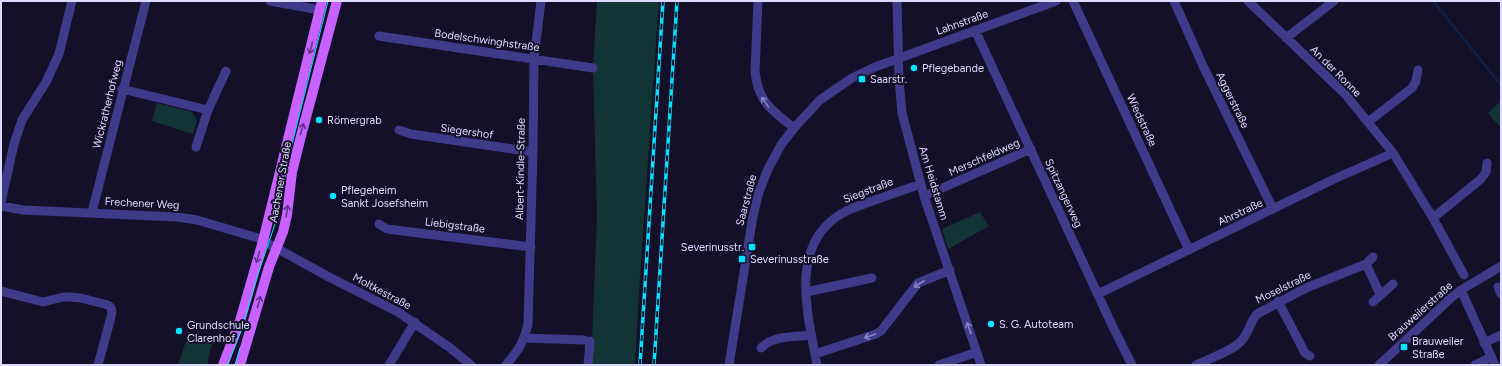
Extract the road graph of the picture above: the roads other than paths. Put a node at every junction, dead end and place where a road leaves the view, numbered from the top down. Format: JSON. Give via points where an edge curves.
{"nodes":[{"id":1,"x":72,"y":1,"type":"edge"},
{"id":2,"x":146,"y":1,"type":"edge"},
{"id":3,"x":270,"y":1,"type":"edge"},
{"id":4,"x":541,"y":1,"type":"edge"},
{"id":5,"x":758,"y":1,"type":"edge"},
{"id":6,"x":897,"y":1,"type":"edge"},
{"id":7,"x":1056,"y":1,"type":"edge"},
{"id":8,"x":1073,"y":1,"type":"edge"},
{"id":9,"x":1174,"y":1,"type":"edge"},
{"id":10,"x":1248,"y":1,"type":"edge"},
{"id":11,"x":1334,"y":1,"type":"edge"},
{"id":12,"x":337,"y":3,"type":"edge"},
{"id":13,"x":1037,"y":4,"type":"edge"},
{"id":14,"x":321,"y":6,"type":"edge"},
{"id":15,"x":329,"y":29,"type":"junction"},
{"id":16,"x":975,"y":30,"type":"junction"},
{"id":17,"x":379,"y":36,"type":"dead end"},
{"id":18,"x":1286,"y":38,"type":"junction"},
{"id":19,"x":898,"y":58,"type":"junction"},
{"id":20,"x":534,"y":59,"type":"junction"},
{"id":21,"x":593,"y":68,"type":"dead end"},
{"id":22,"x":1418,"y":70,"type":"dead end"},
{"id":23,"x":226,"y":71,"type":"dead end"},
{"id":24,"x":122,"y":88,"type":"junction"},
{"id":25,"x":208,"y":110,"type":"junction"},
{"id":26,"x":1368,"y":122,"type":"junction"},
{"id":27,"x":794,"y":128,"type":"junction"},
{"id":28,"x":399,"y":130,"type":"dead end"},
{"id":29,"x":196,"y":147,"type":"dead end"},
{"id":30,"x":1031,"y":149,"type":"junction"},
{"id":31,"x":533,"y":152,"type":"junction"},
{"id":32,"x":1393,"y":153,"type":"junction"},
{"id":33,"x":1487,"y":163,"type":"dead end"},
{"id":34,"x":921,"y":184,"type":"junction"},
{"id":35,"x":924,"y":196,"type":"junction"},
{"id":36,"x":1,"y":202,"type":"edge"},
{"id":37,"x":1,"y":206,"type":"edge"},
{"id":38,"x":1273,"y":209,"type":"junction"},
{"id":39,"x":92,"y":212,"type":"junction"},
{"id":40,"x":1433,"y":218,"type":"junction"},
{"id":41,"x":378,"y":224,"type":"dead end"},
{"id":42,"x":263,"y":241,"type":"junction"},
{"id":43,"x":531,"y":247,"type":"junction"},
{"id":44,"x":277,"y":248,"type":"junction"},
{"id":45,"x":1189,"y":250,"type":"junction"},
{"id":46,"x":1374,"y":257,"type":"dead end"},
{"id":47,"x":1366,"y":264,"type":"junction"},
{"id":48,"x":1501,"y":266,"type":"edge"},
{"id":49,"x":950,"y":270,"type":"junction"},
{"id":50,"x":1464,"y":275,"type":"dead end"},
{"id":51,"x":872,"y":278,"type":"dead end"},
{"id":52,"x":1393,"y":284,"type":"dead end"},
{"id":53,"x":1461,"y":290,"type":"junction"},
{"id":54,"x":1,"y":291,"type":"edge"},
{"id":55,"x":806,"y":292,"type":"junction"},
{"id":56,"x":1098,"y":294,"type":"junction"},
{"id":57,"x":1380,"y":294,"type":"junction"},
{"id":58,"x":1278,"y":302,"type":"junction"},
{"id":59,"x":1373,"y":302,"type":"dead end"},
{"id":60,"x":415,"y":322,"type":"junction"},
{"id":61,"x":811,"y":335,"type":"junction"},
{"id":62,"x":1501,"y":335,"type":"edge"},
{"id":63,"x":525,"y":338,"type":"junction"},
{"id":64,"x":1484,"y":343,"type":"junction"},
{"id":65,"x":761,"y":348,"type":"dead end"},
{"id":66,"x":978,"y":352,"type":"junction"},
{"id":67,"x":815,"y":354,"type":"junction"},
{"id":68,"x":1310,"y":356,"type":"dead end"},
{"id":69,"x":1493,"y":361,"type":"edge"},
{"id":70,"x":98,"y":365,"type":"edge"},
{"id":71,"x":224,"y":365,"type":"edge"},
{"id":72,"x":240,"y":365,"type":"edge"},
{"id":73,"x":389,"y":365,"type":"edge"},
{"id":74,"x":471,"y":365,"type":"edge"},
{"id":75,"x":506,"y":365,"type":"edge"},
{"id":76,"x":588,"y":365,"type":"edge"},
{"id":77,"x":729,"y":365,"type":"edge"},
{"id":78,"x":817,"y":365,"type":"edge"},
{"id":79,"x":940,"y":365,"type":"edge"},
{"id":80,"x":981,"y":365,"type":"edge"},
{"id":81,"x":1132,"y":365,"type":"edge"},
{"id":82,"x":1196,"y":365,"type":"edge"},
{"id":83,"x":1379,"y":365,"type":"edge"},
{"id":84,"x":1475,"y":365,"type":"edge"}],
"edges":[{"from":1,"to":36,"type":"street","via":[[59,54],[46,82],[22,120]]},
{"from":2,"to":24,"type":"street","name":"Wickratherhofweg"},
{"from":3,"to":14,"type":"street"},
{"from":4,"to":20,"type":"street","name":"Albert-Kindle-Straße"},
{"from":27,"to":5,"type":"street","one_way":true,"via":[[769,108],[756,82]]},
{"from":6,"to":19,"type":"street","name":"Am Heidstamm"},
{"from":7,"to":13,"type":"street","name":"Lahnstraße"},
{"from":8,"to":45,"type":"street","name":"Wiedstraße"},
{"from":9,"to":38,"type":"street","name":"Aggerstraße"},
{"from":10,"to":18,"type":"street","name":"An der Ronne"},
{"from":11,"to":18,"type":"street"},
{"from":12,"to":14,"type":"main road","via":[[327,10]]},
{"from":12,"to":15,"type":"main road","name":"Aachener Straße"},
{"from":13,"to":16,"type":"street","name":"Lahnstraße"},
{"from":14,"to":15,"type":"main road"},
{"from":14,"to":42,"type":"main road","name":"Aachener Straße","one_way":true},
{"from":44,"to":15,"type":"main road","name":"Aachener Straße","one_way":true,"via":[[287,215],[292,172]]},
{"from":16,"to":19,"type":"street","name":"Lahnstraße"},
{"from":16,"to":30,"type":"street","name":"Spitzangerweg"},
{"from":17,"to":20,"type":"street","name":"Bodelschwinghstraße"},
{"from":18,"to":26,"type":"street","name":"An der Ronne","via":[[1345,94]]},
{"from":19,"to":27,"type":"street","name":"Saarstraße","via":[[852,78],[820,100]]},
{"from":19,"to":34,"type":"street","name":"Am Heidstamm","via":[[902,113]]},
{"from":20,"to":21,"type":"street","name":"Bodelschwinghstraße"},
{"from":20,"to":31,"type":"street","name":"Albert-Kindle-Straße"},
{"from":22,"to":26,"type":"street","via":[[1412,88]]},
{"from":23,"to":25,"type":"street"},
{"from":24,"to":25,"type":"street"},
{"from":24,"to":39,"type":"street","name":"Wickratherhofweg"},
{"from":25,"to":29,"type":"street"},
{"from":26,"to":32,"type":"street","name":"An der Ronne"},
{"from":27,"to":77,"type":"street","name":"Saarstraße","via":[[781,145],[759,192]]},
{"from":28,"to":31,"type":"street","name":"Siegershof","via":[[410,134]]},
{"from":30,"to":35,"type":"street","name":"Merschfeldweg"},
{"from":30,"to":56,"type":"street","name":"Spitzangerweg"},
{"from":31,"to":43,"type":"street","name":"Albert-Kindle-Straße"},
{"from":32,"to":38,"type":"street","name":"Ahrstraße"},
{"from":32,"to":40,"type":"street","name":"An der Ronne"},
{"from":33,"to":40,"type":"street","via":[[1486,172],[1481,179]]},
{"from":34,"to":35,"type":"street","name":"Am Heidstamm"},
{"from":34,"to":55,"type":"street","name":"Siegstraße","via":[[852,208],[829,222],[809,252]]},
{"from":35,"to":49,"type":"street","name":"Am Heidstamm"},
{"from":37,"to":39,"type":"street","name":"Frechener Weg","via":[[23,210]]},
{"from":38,"to":45,"type":"street","name":"Ahrstraße"},
{"from":39,"to":42,"type":"street","name":"Frechener Weg","via":[[197,220]]},
{"from":40,"to":50,"type":"street","name":"An der Ronne"},
{"from":41,"to":43,"type":"street","name":"Liebigstraße","via":[[387,229]]},
{"from":42,"to":44,"type":"street","name":"Frechener Weg"},
{"from":42,"to":71,"type":"main road","name":"Aachener Straße","one_way":true,"via":[[240,321]]},
{"from":43,"to":63,"type":"street","name":"Albert-Kindle-Straße","via":[[528,324]]},
{"from":44,"to":60,"type":"street","name":"Moltkestraße"},
{"from":72,"to":44,"type":"main road","name":"Aachener Straße","one_way":true},
{"from":45,"to":56,"type":"street","name":"Ahrstraße"},
{"from":46,"to":47,"type":"street","name":"Moselstraße"},
{"from":47,"to":57,"type":"street"},
{"from":47,"to":58,"type":"street","name":"Moselstraße"},
{"from":48,"to":53,"type":"street","name":"Brauweilerstraße"},
{"from":66,"to":49,"type":"street","name":"Am Heidstamm","one_way":true},
{"from":49,"to":67,"type":"street","one_way":true,"via":[[918,283],[876,334]]},
{"from":51,"to":55,"type":"street"},
{"from":52,"to":57,"type":"street"},
{"from":53,"to":64,"type":"street"},
{"from":53,"to":83,"type":"street","name":"Brauweilerstraße"},
{"from":54,"to":70,"type":"street","via":[[43,302],[69,297],[111,307],[111,317]]},
{"from":55,"to":61,"type":"street","name":"Siegstraße"},
{"from":56,"to":81,"type":"street","name":"Spitzangerweg"},
{"from":57,"to":59,"type":"street"},
{"from":58,"to":68,"type":"street","via":[[1305,353]]},
{"from":58,"to":82,"type":"street","name":"Moselstraße","via":[[1257,314],[1239,344]]},
{"from":60,"to":73,"type":"street"},
{"from":60,"to":74,"type":"street","name":"Moltkestraße"},
{"from":61,"to":65,"type":"street","via":[[774,340]]},
{"from":61,"to":67,"type":"street","name":"Siegstraße"},
{"from":62,"to":64,"type":"street"},
{"from":63,"to":75,"type":"street","name":"Albert-Kindle-Straße"},
{"from":63,"to":76,"type":"street","via":[[587,340]]},
{"from":64,"to":69,"type":"street"},
{"from":66,"to":79,"type":"street"},
{"from":66,"to":80,"type":"street","name":"Am Heidstamm"},
{"from":67,"to":78,"type":"street","name":"Siegstraße"},
{"from":69,"to":84,"type":"street"}]}
